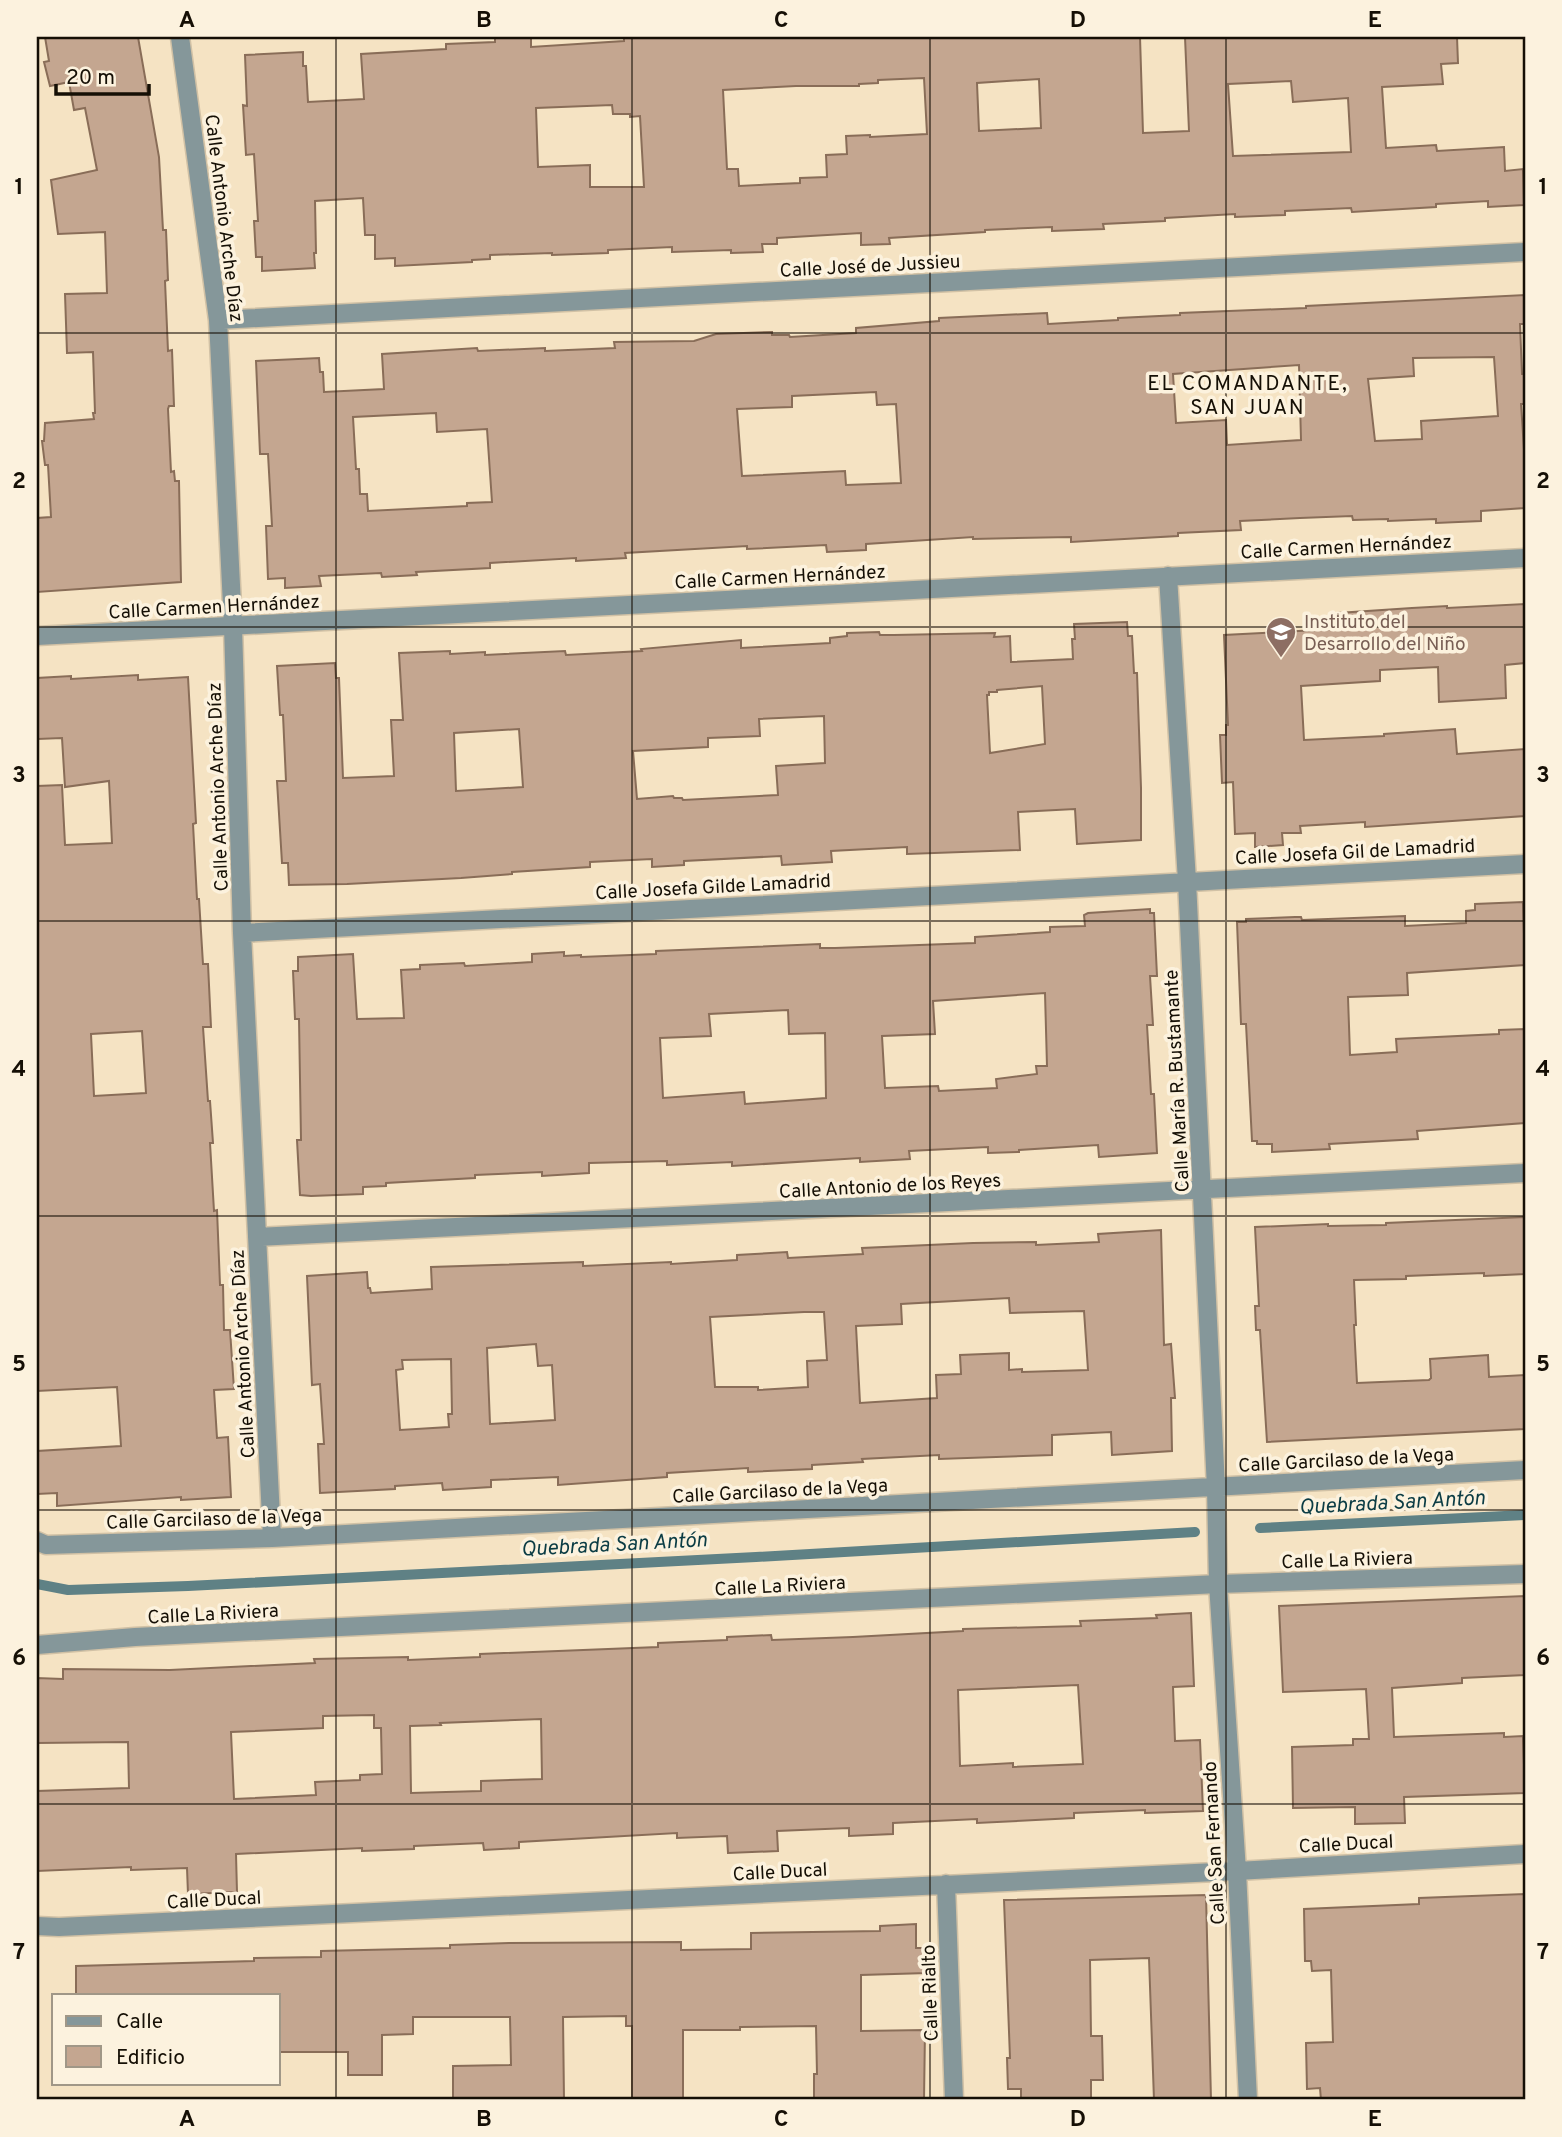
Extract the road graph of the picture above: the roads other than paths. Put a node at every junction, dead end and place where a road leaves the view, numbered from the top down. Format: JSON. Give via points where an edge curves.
{"nodes":[{"id":1,"x":180,"y":37,"type":"edge"},
{"id":2,"x":1525,"y":252,"type":"edge"},
{"id":3,"x":218,"y":320,"type":"junction"},
{"id":4,"x":1525,"y":558,"type":"edge"},
{"id":5,"x":1168,"y":576,"type":"junction"},
{"id":6,"x":233,"y":626,"type":"junction"},
{"id":7,"x":37,"y":636,"type":"edge"},
{"id":8,"x":1525,"y":864,"type":"edge"},
{"id":9,"x":1187,"y":881,"type":"junction"},
{"id":10,"x":242,"y":933,"type":"junction"},
{"id":11,"x":1525,"y":1173,"type":"edge"},
{"id":12,"x":1202,"y":1191,"type":"junction"},
{"id":13,"x":257,"y":1237,"type":"junction"},
{"id":14,"x":1525,"y":1470,"type":"edge"},
{"id":15,"x":1216,"y":1488,"type":"junction"},
{"id":16,"x":272,"y":1538,"type":"junction"},
{"id":17,"x":37,"y":1541,"type":"edge"},
{"id":18,"x":1525,"y":1574,"type":"edge"},
{"id":19,"x":1218,"y":1584,"type":"junction"},
{"id":20,"x":37,"y":1645,"type":"edge"},
{"id":21,"x":1525,"y":1854,"type":"edge"},
{"id":22,"x":1237,"y":1871,"type":"junction"},
{"id":23,"x":946,"y":1884,"type":"junction"},
{"id":24,"x":37,"y":1926,"type":"edge"},
{"id":25,"x":954,"y":2100,"type":"edge"},
{"id":26,"x":1248,"y":2100,"type":"edge"}],
"edges":[{"from":1,"to":3,"type":"street","name":"Calle Antonio Arche Díaz"},
{"from":2,"to":3,"type":"street","name":"Calle José de Jussieu"},
{"from":3,"to":6,"type":"street","name":"Calle Antonio Arche Díaz"},
{"from":4,"to":5,"type":"street","name":"Calle Carmen Hernández"},
{"from":5,"to":6,"type":"street","name":"Calle Carmen Hernández"},
{"from":5,"to":9,"type":"street","name":"Calle María R. Bustamante"},
{"from":6,"to":7,"type":"street","name":"Calle Carmen Hernández"},
{"from":6,"to":10,"type":"street","name":"Calle Antonio Arche Díaz"},
{"from":8,"to":9,"type":"street","name":"Calle Josefa Gil de Lamadrid"},
{"from":9,"to":10,"type":"street","name":"Calle Josefa Gilde Lamadrid"},
{"from":9,"to":12,"type":"street","name":"Calle María R. Bustamante"},
{"from":10,"to":13,"type":"street","name":"Calle Antonio Arche Díaz"},
{"from":11,"to":12,"type":"street","name":"Calle Antonio de los Reyes"},
{"from":12,"to":13,"type":"street","name":"Calle Antonio de los Reyes"},
{"from":12,"to":15,"type":"street","name":"Calle María R. Bustamante"},
{"from":13,"to":16,"type":"street","name":"Calle Antonio Arche Díaz"},
{"from":14,"to":15,"type":"street","name":"Calle Garcilaso de la Vega"},
{"from":15,"to":16,"type":"street","name":"Calle Garcilaso de la Vega"},
{"from":15,"to":19,"type":"street","name":"Calle María R. Bustamante"},
{"from":16,"to":17,"type":"street","name":"Calle Garcilaso de la Vega","via":[[46,1545]]},
{"from":18,"to":19,"type":"street","name":"Calle La Riviera"},
{"from":19,"to":20,"type":"street","name":"Calle La Riviera"},
{"from":19,"to":22,"type":"street","name":"Calle San Fernando"},
{"from":21,"to":22,"type":"street","name":"Calle Ducal"},
{"from":22,"to":23,"type":"street","name":"Calle Ducal"},
{"from":22,"to":26,"type":"street","name":"Calle San Fernando"},
{"from":23,"to":24,"type":"street","name":"Calle Ducal"},
{"from":23,"to":25,"type":"street","name":"Calle Rialto"}]}
